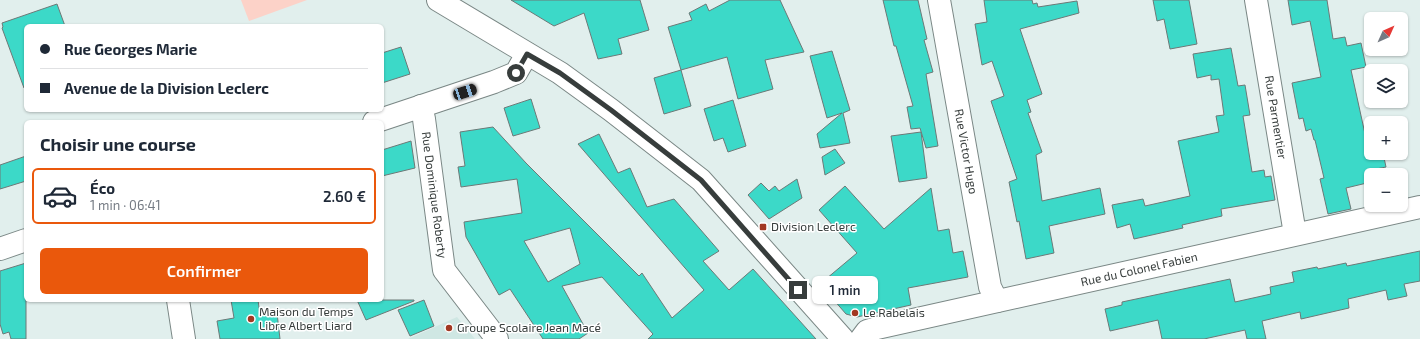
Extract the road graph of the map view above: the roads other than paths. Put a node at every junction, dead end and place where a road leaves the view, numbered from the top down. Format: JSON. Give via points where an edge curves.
{"nodes":[{"id":1,"x":939,"y":0,"type":"edge"},
{"id":2,"x":1256,"y":0,"type":"edge"},
{"id":3,"x":448,"y":3,"type":"edge"},
{"id":4,"x":527,"y":54,"type":"junction"},
{"id":5,"x":421,"y":106,"type":"junction"},
{"id":6,"x":380,"y":120,"type":"edge"},
{"id":7,"x":1420,"y":207,"type":"edge"},
{"id":8,"x":1295,"y":234,"type":"junction"},
{"id":9,"x":24,"y":241,"type":"edge"},
{"id":10,"x":0,"y":249,"type":"edge"},
{"id":11,"x":997,"y":301,"type":"junction"},
{"id":12,"x":178,"y":302,"type":"edge"},
{"id":13,"x":184,"y":339,"type":"edge"},
{"id":14,"x":497,"y":339,"type":"edge"},
{"id":15,"x":843,"y":339,"type":"edge"},
{"id":16,"x":862,"y":339,"type":"edge"}],
"edges":[{"from":1,"to":11,"type":"street","name":"Rue Victor Hugo","via":[[990,287]]},
{"from":2,"to":8,"type":"street","name":"Rue Parmentier"},
{"from":3,"to":4,"type":"street"},
{"from":4,"to":5,"type":"street","via":[[516,73]]},
{"from":4,"to":15,"type":"street","via":[[560,73],[701,180]]},
{"from":5,"to":6,"type":"street"},
{"from":5,"to":14,"type":"street","name":"Rue Dominique Roberty","via":[[444,270]]},
{"from":7,"to":8,"type":"street","name":"Rue du Colonel Fabien"},
{"from":8,"to":11,"type":"street","name":"Rue du Colonel Fabien"},
{"from":9,"to":10,"type":"street"},
{"from":11,"to":16,"type":"street","name":"Rue du Colonel Fabien","via":[[877,328],[867,331]]},
{"from":12,"to":13,"type":"street"}]}
